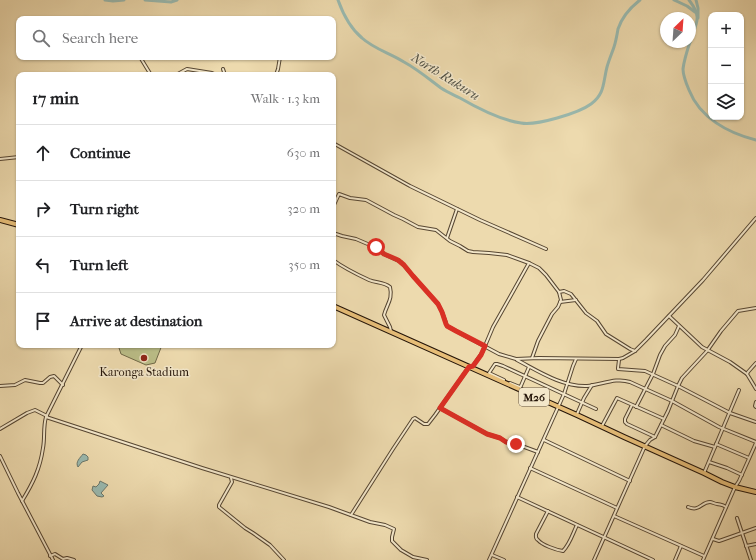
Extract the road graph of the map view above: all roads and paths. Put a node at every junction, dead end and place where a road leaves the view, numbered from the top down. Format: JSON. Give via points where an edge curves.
{"nodes":[{"id":1,"x":142,"y":60,"type":"edge"},
{"id":2,"x":280,"y":60,"type":"edge"},
{"id":3,"x":223,"y":69,"type":"dead end"},
{"id":4,"x":149,"y":72,"type":"edge"},
{"id":5,"x":182,"y":72,"type":"edge"},
{"id":6,"x":206,"y":72,"type":"edge"},
{"id":7,"x":224,"y":72,"type":"edge"},
{"id":8,"x":277,"y":72,"type":"edge"},
{"id":9,"x":336,"y":145,"type":"edge"},
{"id":10,"x":16,"y":157,"type":"edge"},
{"id":11,"x":0,"y":159,"type":"edge"},
{"id":12,"x":336,"y":200,"type":"edge"},
{"id":13,"x":457,"y":209,"type":"junction"},
{"id":14,"x":756,"y":218,"type":"edge"},
{"id":15,"x":0,"y":220,"type":"edge"},
{"id":16,"x":16,"y":224,"type":"edge"},
{"id":17,"x":336,"y":234,"type":"edge"},
{"id":18,"x":446,"y":238,"type":"junction"},
{"id":19,"x":546,"y":249,"type":"dead end"},
{"id":20,"x":336,"y":262,"type":"edge"},
{"id":21,"x":529,"y":263,"type":"junction"},
{"id":22,"x":559,"y":292,"type":"junction"},
{"id":23,"x":576,"y":300,"type":"junction"},
{"id":24,"x":560,"y":302,"type":"junction"},
{"id":25,"x":336,"y":307,"type":"edge"},
{"id":26,"x":756,"y":308,"type":"edge"},
{"id":27,"x":669,"y":316,"type":"junction"},
{"id":28,"x":680,"y":326,"type":"junction"},
{"id":29,"x":391,"y":331,"type":"junction"},
{"id":30,"x":485,"y":346,"type":"junction"},
{"id":31,"x":81,"y":348,"type":"edge"},
{"id":32,"x":707,"y":350,"type":"junction"},
{"id":33,"x":636,"y":351,"type":"junction"},
{"id":34,"x":532,"y":358,"type":"junction"},
{"id":35,"x":576,"y":359,"type":"junction"},
{"id":36,"x":516,"y":360,"type":"junction"},
{"id":37,"x":619,"y":360,"type":"junction"},
{"id":38,"x":756,"y":363,"type":"edge"},
{"id":39,"x":469,"y":367,"type":"junction"},
{"id":40,"x":529,"y":367,"type":"junction"},
{"id":41,"x":653,"y":374,"type":"junction"},
{"id":42,"x":747,"y":374,"type":"junction"},
{"id":43,"x":524,"y":376,"type":"junction"},
{"id":44,"x":568,"y":384,"type":"junction"},
{"id":45,"x":63,"y":385,"type":"junction"},
{"id":46,"x":592,"y":385,"type":"junction"},
{"id":47,"x":0,"y":386,"type":"edge"},
{"id":48,"x":678,"y":386,"type":"junction"},
{"id":49,"x":520,"y":388,"type":"junction"},
{"id":50,"x":645,"y":389,"type":"junction"},
{"id":51,"x":756,"y":389,"type":"edge"},
{"id":52,"x":739,"y":390,"type":"dead end"},
{"id":53,"x":564,"y":394,"type":"junction"},
{"id":54,"x":672,"y":401,"type":"junction"},
{"id":55,"x":583,"y":402,"type":"junction"},
{"id":56,"x":756,"y":402,"type":"edge"},
{"id":57,"x":632,"y":405,"type":"junction"},
{"id":58,"x":558,"y":407,"type":"junction"},
{"id":59,"x":636,"y":407,"type":"junction"},
{"id":60,"x":440,"y":408,"type":"junction"},
{"id":61,"x":756,"y":408,"type":"edge"},
{"id":62,"x":596,"y":409,"type":"dead end"},
{"id":63,"x":730,"y":413,"type":"junction"},
{"id":64,"x":576,"y":415,"type":"junction"},
{"id":65,"x":46,"y":416,"type":"junction"},
{"id":66,"x":664,"y":419,"type":"junction"},
{"id":67,"x":756,"y":422,"type":"edge"},
{"id":68,"x":661,"y":425,"type":"junction"},
{"id":69,"x":602,"y":427,"type":"junction"},
{"id":70,"x":0,"y":429,"type":"edge"},
{"id":71,"x":723,"y":429,"type":"junction"},
{"id":72,"x":655,"y":437,"type":"junction"},
{"id":73,"x":544,"y":440,"type":"junction"},
{"id":74,"x":756,"y":442,"type":"edge"},
{"id":75,"x":716,"y":444,"type":"junction"},
{"id":76,"x":646,"y":446,"type":"junction"},
{"id":77,"x":715,"y":447,"type":"junction"},
{"id":78,"x":538,"y":452,"type":"junction"},
{"id":79,"x":0,"y":456,"type":"edge"},
{"id":80,"x":749,"y":458,"type":"junction"},
{"id":81,"x":710,"y":462,"type":"junction"},
{"id":82,"x":530,"y":468,"type":"junction"},
{"id":83,"x":704,"y":472,"type":"junction"},
{"id":84,"x":742,"y":475,"type":"junction"},
{"id":85,"x":230,"y":477,"type":"junction"},
{"id":86,"x":630,"y":481,"type":"junction"},
{"id":87,"x":735,"y":487,"type":"junction"},
{"id":88,"x":756,"y":492,"type":"edge"},
{"id":89,"x":517,"y":497,"type":"junction"},
{"id":90,"x":22,"y":501,"type":"junction"},
{"id":91,"x":688,"y":507,"type":"dead end"},
{"id":92,"x":726,"y":507,"type":"junction"},
{"id":93,"x":618,"y":508,"type":"junction"},
{"id":94,"x":548,"y":511,"type":"junction"},
{"id":95,"x":351,"y":515,"type":"junction"},
{"id":96,"x":614,"y":516,"type":"junction"},
{"id":97,"x":737,"y":518,"type":"dead end"},
{"id":98,"x":577,"y":525,"type":"junction"},
{"id":99,"x":756,"y":528,"type":"edge"},
{"id":100,"x":742,"y":533,"type":"junction"},
{"id":101,"x":604,"y":537,"type":"junction"},
{"id":102,"x":713,"y":539,"type":"junction"},
{"id":103,"x":756,"y":544,"type":"edge"},
{"id":104,"x":681,"y":546,"type":"junction"},
{"id":105,"x":746,"y":546,"type":"junction"},
{"id":106,"x":492,"y":555,"type":"junction"},
{"id":107,"x":50,"y":556,"type":"junction"},
{"id":108,"x":704,"y":557,"type":"junction"},
{"id":109,"x":53,"y":560,"type":"edge"},
{"id":110,"x":74,"y":560,"type":"edge"},
{"id":111,"x":284,"y":560,"type":"edge"},
{"id":112,"x":427,"y":560,"type":"edge"},
{"id":113,"x":489,"y":560,"type":"edge"},
{"id":114,"x":504,"y":560,"type":"edge"},
{"id":115,"x":594,"y":560,"type":"edge"},
{"id":116,"x":653,"y":560,"type":"edge"},
{"id":117,"x":675,"y":560,"type":"edge"},
{"id":118,"x":703,"y":560,"type":"edge"},
{"id":119,"x":751,"y":560,"type":"edge"}],
"edges":[{"from":1,"to":4,"type":"street"},
{"from":2,"to":8,"type":"street"},
{"from":3,"to":7,"type":"street"},
{"from":5,"to":6,"type":"street","via":[[187,69]]},
{"from":9,"to":13,"type":"street"},
{"from":10,"to":11,"type":"street"},
{"from":12,"to":18,"type":"street","via":[[339,194],[365,200],[420,228],[436,230]]},
{"from":13,"to":18,"type":"street"},
{"from":13,"to":19,"type":"street"},
{"from":14,"to":27,"type":"street"},
{"from":15,"to":16,"type":"main road"},
{"from":17,"to":30,"type":"street","via":[[376,247],[384,254],[402,262],[438,304],[447,326]]},
{"from":18,"to":21,"type":"street","via":[[468,251],[507,255]]},
{"from":20,"to":29,"type":"street","via":[[368,280],[390,287],[391,298],[384,315]]},
{"from":21,"to":22,"type":"street","via":[[544,272]]},
{"from":21,"to":30,"type":"street"},
{"from":22,"to":23,"type":"street","via":[[570,293]]},
{"from":22,"to":24,"type":"street"},
{"from":23,"to":24,"type":"street"},
{"from":23,"to":33,"type":"street","via":[[606,334]]},
{"from":24,"to":34,"type":"street","via":[[538,341]]},
{"from":25,"to":29,"type":"main road","number":"M26"},
{"from":26,"to":32,"type":"street","via":[[738,311]]},
{"from":27,"to":28,"type":"street"},
{"from":27,"to":33,"type":"street"},
{"from":28,"to":32,"type":"street"},
{"from":28,"to":41,"type":"street","via":[[665,346]]},
{"from":29,"to":39,"type":"main road","number":"M26"},
{"from":30,"to":36,"type":"street"},
{"from":30,"to":39,"type":"street","via":[[473,366]]},
{"from":31,"to":45,"type":"street"},
{"from":32,"to":42,"type":"street"},
{"from":32,"to":48,"type":"street"},
{"from":33,"to":37,"type":"street"},
{"from":34,"to":35,"type":"street"},
{"from":34,"to":36,"type":"street"},
{"from":35,"to":37,"type":"street"},
{"from":35,"to":44,"type":"street"},
{"from":36,"to":40,"type":"street"},
{"from":37,"to":41,"type":"street","via":[[618,369]]},
{"from":38,"to":42,"type":"street"},
{"from":39,"to":49,"type":"main road","number":"M26"},
{"from":39,"to":60,"type":"street"},
{"from":40,"to":43,"type":"street"},
{"from":40,"to":44,"type":"street"},
{"from":41,"to":48,"type":"street"},
{"from":41,"to":50,"type":"street"},
{"from":42,"to":51,"type":"street"},
{"from":43,"to":49,"type":"street"},
{"from":43,"to":49,"type":"street","via":[[497,364],[489,373]]},
{"from":43,"to":53,"type":"street"},
{"from":44,"to":46,"type":"street"},
{"from":44,"to":53,"type":"street"},
{"from":45,"to":47,"type":"street","via":[[54,376],[40,383],[26,380],[15,385]]},
{"from":45,"to":65,"type":"street"},
{"from":46,"to":50,"type":"street","via":[[624,381]]},
{"from":46,"to":55,"type":"street"},
{"from":48,"to":54,"type":"street"},
{"from":48,"to":63,"type":"street"},
{"from":49,"to":58,"type":"main road","number":"M26"},
{"from":50,"to":54,"type":"street"},
{"from":50,"to":59,"type":"street"},
{"from":52,"to":63,"type":"street"},
{"from":53,"to":55,"type":"street"},
{"from":53,"to":58,"type":"street"},
{"from":54,"to":66,"type":"street"},
{"from":54,"to":71,"type":"street"},
{"from":55,"to":62,"type":"street"},
{"from":55,"to":64,"type":"street"},
{"from":56,"to":61,"type":"street"},
{"from":57,"to":59,"type":"street"},
{"from":57,"to":69,"type":"street","via":[[616,399]]},
{"from":57,"to":72,"type":"street","via":[[625,422]]},
{"from":58,"to":64,"type":"main road","number":"M26"},
{"from":58,"to":73,"type":"street"},
{"from":59,"to":66,"type":"street"},
{"from":60,"to":78,"type":"street","via":[[487,434]]},
{"from":60,"to":95,"type":"street","via":[[427,424],[413,419]]},
{"from":63,"to":67,"type":"street"},
{"from":63,"to":71,"type":"street"},
{"from":64,"to":69,"type":"main road","number":"M26"},
{"from":65,"to":70,"type":"street","via":[[35,410]]},
{"from":65,"to":85,"type":"street"},
{"from":65,"to":90,"type":"street","via":[[44,447],[37,474]]},
{"from":66,"to":68,"type":"street"},
{"from":68,"to":72,"type":"street"},
{"from":68,"to":77,"type":"street","via":[[694,441]]},
{"from":69,"to":76,"type":"main road","number":"M26"},
{"from":71,"to":74,"type":"street"},
{"from":71,"to":75,"type":"street"},
{"from":72,"to":76,"type":"street"},
{"from":73,"to":78,"type":"street"},
{"from":73,"to":86,"type":"street"},
{"from":74,"to":80,"type":"street"},
{"from":75,"to":77,"type":"street"},
{"from":75,"to":80,"type":"street"},
{"from":76,"to":83,"type":"main road","number":"M26"},
{"from":76,"to":86,"type":"street"},
{"from":77,"to":81,"type":"street"},
{"from":78,"to":82,"type":"street"},
{"from":79,"to":90,"type":"street"},
{"from":80,"to":84,"type":"street"},
{"from":81,"to":83,"type":"street"},
{"from":81,"to":84,"type":"street"},
{"from":82,"to":89,"type":"street"},
{"from":82,"to":93,"type":"street"},
{"from":83,"to":87,"type":"main road","number":"M26"},
{"from":84,"to":87,"type":"street"},
{"from":85,"to":95,"type":"street"},
{"from":85,"to":111,"type":"street","via":[[232,482],[219,507],[270,545]]},
{"from":86,"to":93,"type":"street"},
{"from":87,"to":88,"type":"main road","number":"M26"},
{"from":87,"to":92,"type":"street"},
{"from":89,"to":94,"type":"street"},
{"from":89,"to":106,"type":"street"},
{"from":90,"to":107,"type":"street"},
{"from":91,"to":92,"type":"street","via":[[696,509],[710,502]]},
{"from":92,"to":102,"type":"street"},
{"from":93,"to":96,"type":"street"},
{"from":94,"to":98,"type":"street"},
{"from":94,"to":98,"type":"street","via":[[536,534],[537,540],[546,545],[561,551],[565,549]]},
{"from":95,"to":112,"type":"street","via":[[394,529],[392,541],[401,550],[413,557]]},
{"from":96,"to":101,"type":"street"},
{"from":96,"to":104,"type":"street"},
{"from":97,"to":100,"type":"street"},
{"from":98,"to":101,"type":"street"},
{"from":99,"to":100,"type":"street"},
{"from":100,"to":102,"type":"street","via":[[722,540]]},
{"from":100,"to":105,"type":"street"},
{"from":101,"to":115,"type":"street"},
{"from":101,"to":116,"type":"street"},
{"from":102,"to":108,"type":"street"},
{"from":103,"to":105,"type":"street"},
{"from":104,"to":108,"type":"street"},
{"from":104,"to":117,"type":"street"},
{"from":105,"to":119,"type":"street"},
{"from":106,"to":113,"type":"street"},
{"from":106,"to":114,"type":"street"},
{"from":107,"to":109,"type":"street"},
{"from":107,"to":110,"type":"street","via":[[55,554],[63,559]]},
{"from":108,"to":118,"type":"street"}]}
